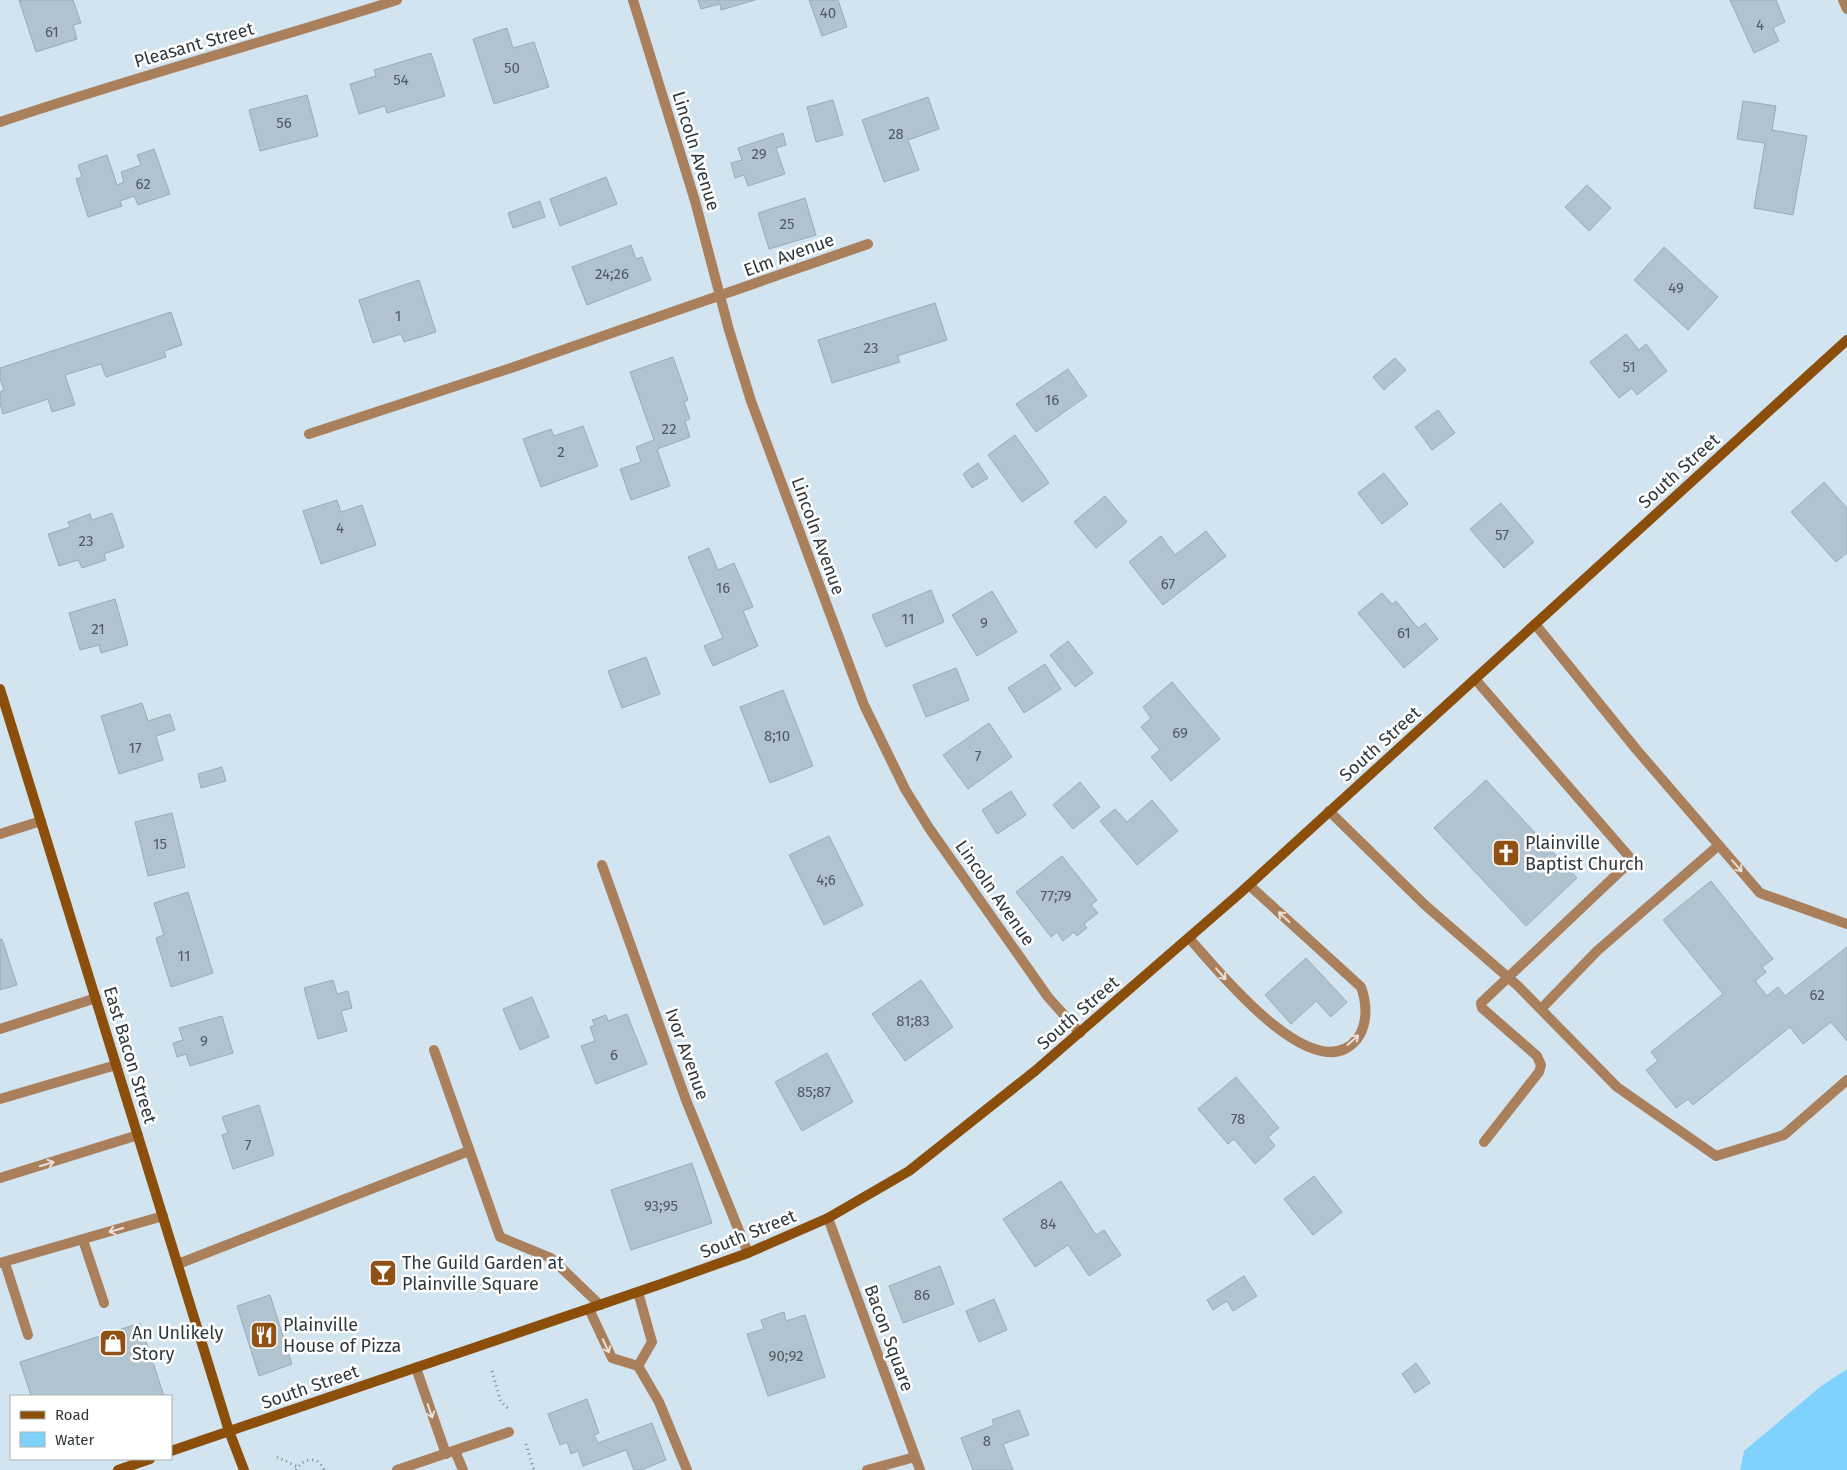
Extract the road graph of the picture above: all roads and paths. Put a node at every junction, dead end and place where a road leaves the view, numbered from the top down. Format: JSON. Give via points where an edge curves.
{"nodes":[{"id":1,"x":397,"y":0,"type":"edge"},
{"id":2,"x":633,"y":0,"type":"edge"},
{"id":3,"x":1843,"y":0,"type":"edge"},
{"id":4,"x":1847,"y":9,"type":"edge"},
{"id":5,"x":0,"y":122,"type":"edge"},
{"id":6,"x":868,"y":244,"type":"dead end"},
{"id":7,"x":722,"y":296,"type":"junction"},
{"id":8,"x":1847,"y":340,"type":"edge"},
{"id":9,"x":309,"y":434,"type":"dead end"},
{"id":10,"x":1535,"y":624,"type":"junction"},
{"id":11,"x":1475,"y":679,"type":"junction"},
{"id":12,"x":0,"y":689,"type":"edge"},
{"id":13,"x":1330,"y":811,"type":"junction"},
{"id":14,"x":41,"y":821,"type":"junction"},
{"id":15,"x":0,"y":834,"type":"edge"},
{"id":16,"x":1717,"y":842,"type":"junction"},
{"id":17,"x":602,"y":865,"type":"dead end"},
{"id":18,"x":1249,"y":885,"type":"junction"},
{"id":19,"x":1847,"y":924,"type":"edge"},
{"id":20,"x":1189,"y":938,"type":"junction"},
{"id":21,"x":1507,"y":977,"type":"junction"},
{"id":22,"x":96,"y":998,"type":"junction"},
{"id":23,"x":1541,"y":1009,"type":"junction"},
{"id":24,"x":0,"y":1029,"type":"edge"},
{"id":25,"x":1080,"y":1033,"type":"junction"},
{"id":26,"x":434,"y":1050,"type":"dead end"},
{"id":27,"x":116,"y":1065,"type":"junction"},
{"id":28,"x":1847,"y":1080,"type":"edge"},
{"id":29,"x":0,"y":1099,"type":"edge"},
{"id":30,"x":138,"y":1136,"type":"junction"},
{"id":31,"x":1484,"y":1142,"type":"dead end"},
{"id":32,"x":469,"y":1152,"type":"junction"},
{"id":33,"x":0,"y":1178,"type":"edge"},
{"id":34,"x":163,"y":1216,"type":"junction"},
{"id":35,"x":828,"y":1218,"type":"junction"},
{"id":36,"x":83,"y":1240,"type":"junction"},
{"id":37,"x":748,"y":1252,"type":"junction"},
{"id":38,"x":2,"y":1263,"type":"edge"},
{"id":39,"x":178,"y":1264,"type":"junction"},
{"id":40,"x":638,"y":1292,"type":"junction"},
{"id":41,"x":104,"y":1303,"type":"dead end"},
{"id":42,"x":600,"y":1305,"type":"junction"},
{"id":43,"x":589,"y":1309,"type":"junction"},
{"id":44,"x":28,"y":1335,"type":"dead end"},
{"id":45,"x":638,"y":1366,"type":"junction"},
{"id":46,"x":416,"y":1368,"type":"junction"},
{"id":47,"x":229,"y":1431,"type":"junction"},
{"id":48,"x":509,"y":1432,"type":"dead end"},
{"id":49,"x":172,"y":1452,"type":"edge"},
{"id":50,"x":450,"y":1452,"type":"junction"},
{"id":51,"x":278,"y":1457,"type":"dead end"},
{"id":52,"x":915,"y":1457,"type":"junction"},
{"id":53,"x":147,"y":1460,"type":"edge"},
{"id":54,"x":297,"y":1469,"type":"edge"},
{"id":55,"x":118,"y":1470,"type":"edge"},
{"id":56,"x":244,"y":1470,"type":"edge"},
{"id":57,"x":324,"y":1470,"type":"edge"},
{"id":58,"x":397,"y":1470,"type":"edge"},
{"id":59,"x":462,"y":1470,"type":"edge"},
{"id":60,"x":686,"y":1470,"type":"edge"},
{"id":61,"x":867,"y":1470,"type":"edge"},
{"id":62,"x":920,"y":1470,"type":"edge"}],
"edges":[{"from":1,"to":5,"type":"street","name":"Pleasant Street","via":[[272,40],[91,91]]},
{"from":2,"to":7,"type":"street","name":"Lincoln Avenue"},
{"from":3,"to":4,"type":"street"},
{"from":6,"to":7,"type":"street","name":"Elm Avenue"},
{"from":7,"to":9,"type":"street","name":"Elm Avenue"},
{"from":7,"to":25,"type":"street","name":"Lincoln Avenue","via":[[751,401],[864,705],[883,746],[929,828],[1048,997]]},
{"from":8,"to":10,"type":"main road","name":"South Street"},
{"from":10,"to":11,"type":"main road","name":"South Street"},
{"from":10,"to":16,"type":"street","via":[[1636,749]]},
{"from":11,"to":13,"type":"main road","name":"South Street"},
{"from":11,"to":21,"type":"street","via":[[1632,860]]},
{"from":12,"to":14,"type":"main road","name":"East Bacon Street"},
{"from":13,"to":18,"type":"main road","name":"South Street"},
{"from":13,"to":21,"type":"street","via":[[1425,905]]},
{"from":14,"to":15,"type":"street"},
{"from":14,"to":22,"type":"main road","name":"East Bacon Street"},
{"from":16,"to":19,"type":"street","one_way":true,"via":[[1760,893]]},
{"from":16,"to":23,"type":"street","via":[[1597,952]]},
{"from":17,"to":37,"type":"street","name":"Ivor Avenue","via":[[686,1100]]},
{"from":18,"to":20,"type":"main road","name":"South Street"},
{"from":20,"to":18,"type":"street","one_way":true,"via":[[1233,988],[1277,1029],[1306,1047],[1335,1051],[1356,1040],[1362,1030],[1365,1013],[1366,1000],[1361,987]]},
{"from":20,"to":25,"type":"main road","name":"South Street"},
{"from":21,"to":23,"type":"street"},
{"from":21,"to":31,"type":"street","via":[[1481,1003],[1482,1008],[1537,1056],[1541,1065],[1539,1072]]},
{"from":22,"to":24,"type":"street"},
{"from":22,"to":27,"type":"main road","name":"East Bacon Street"},
{"from":23,"to":28,"type":"street","via":[[1617,1087],[1716,1156],[1784,1134]]},
{"from":25,"to":35,"type":"main road","name":"South Street","via":[[990,1109],[909,1171]]},
{"from":26,"to":32,"type":"street"},
{"from":27,"to":29,"type":"street"},
{"from":27,"to":30,"type":"main road","name":"East Bacon Street"},
{"from":33,"to":30,"type":"street","one_way":true},
{"from":30,"to":34,"type":"main road","name":"East Bacon Street"},
{"from":32,"to":39,"type":"street"},
{"from":32,"to":42,"type":"street","via":[[500,1237],[551,1258]]},
{"from":34,"to":36,"type":"street","one_way":true},
{"from":34,"to":39,"type":"main road","name":"East Bacon Street"},
{"from":35,"to":37,"type":"main road","name":"South Street"},
{"from":35,"to":52,"type":"street","name":"Bacon Square"},
{"from":36,"to":38,"type":"street"},
{"from":36,"to":41,"type":"street"},
{"from":37,"to":40,"type":"main road","name":"South Street"},
{"from":38,"to":44,"type":"street"},
{"from":39,"to":47,"type":"main road","name":"East Bacon Street"},
{"from":40,"to":42,"type":"main road","name":"South Street"},
{"from":40,"to":45,"type":"street","via":[[652,1342]]},
{"from":42,"to":43,"type":"main road","name":"South Street"},
{"from":43,"to":45,"type":"street","one_way":true,"via":[[612,1358]]},
{"from":43,"to":46,"type":"main road","name":"South Street"},
{"from":45,"to":60,"type":"street","via":[[660,1402]]},
{"from":46,"to":47,"type":"main road","name":"South Street"},
{"from":46,"to":50,"type":"street","one_way":true},
{"from":47,"to":49,"type":"main road","name":"South Street"},
{"from":47,"to":56,"type":"main road","name":"East Bacon Street"},
{"from":48,"to":50,"type":"street"},
{"from":50,"to":58,"type":"street"},
{"from":50,"to":59,"type":"street"},
{"from":51,"to":54,"type":"path"},
{"from":52,"to":61,"type":"street"},
{"from":52,"to":62,"type":"street","name":"Bacon Square"},
{"from":53,"to":55,"type":"main road"},
{"from":54,"to":57,"type":"path","via":[[307,1459],[315,1460]]}]}
